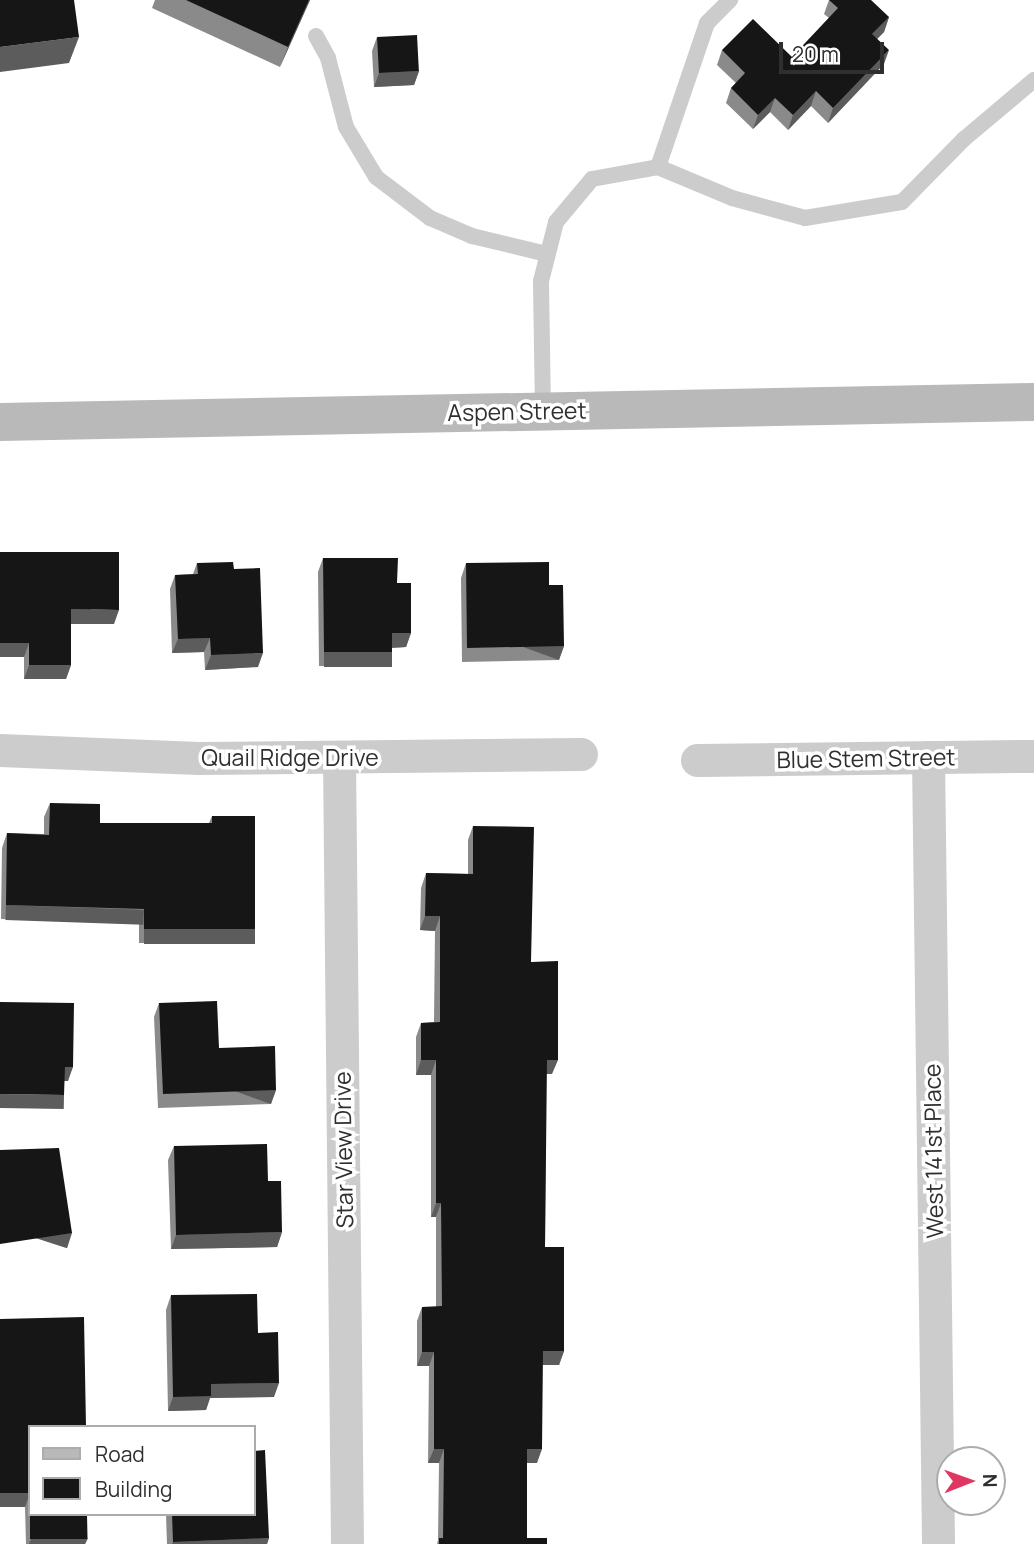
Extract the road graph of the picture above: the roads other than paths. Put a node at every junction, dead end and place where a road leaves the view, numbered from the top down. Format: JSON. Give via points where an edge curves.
{"nodes":[{"id":1,"x":730,"y":0,"type":"edge"},
{"id":2,"x":316,"y":36,"type":"dead end"},
{"id":3,"x":1034,"y":80,"type":"edge"},
{"id":4,"x":657,"y":167,"type":"junction"},
{"id":5,"x":547,"y":254,"type":"junction"},
{"id":6,"x":1034,"y":402,"type":"edge"},
{"id":7,"x":543,"y":411,"type":"junction"},
{"id":8,"x":0,"y":422,"type":"edge"},
{"id":9,"x":0,"y":750,"type":"edge"},
{"id":10,"x":581,"y":754,"type":"dead end"},
{"id":11,"x":1034,"y":756,"type":"edge"},
{"id":12,"x":339,"y":757,"type":"junction"},
{"id":13,"x":928,"y":757,"type":"junction"},
{"id":14,"x":697,"y":760,"type":"dead end"},
{"id":15,"x":347,"y":1544,"type":"edge"},
{"id":16,"x":938,"y":1544,"type":"edge"}],
"edges":[{"from":1,"to":4,"type":"lane","via":[[707,23]]},
{"from":2,"to":5,"type":"lane","via":[[328,58],[346,127],[376,177],[430,218],[472,236]]},
{"from":3,"to":4,"type":"lane","via":[[964,139],[902,202],[805,218],[732,198]]},
{"from":4,"to":5,"type":"lane","via":[[592,179],[556,222]]},
{"from":5,"to":7,"type":"lane","via":[[541,281]]},
{"from":6,"to":7,"type":"street","name":"Aspen Street"},
{"from":7,"to":8,"type":"street","name":"Aspen Street"},
{"from":9,"to":12,"type":"street","name":"Quail Ridge Drive","via":[[198,758]]},
{"from":10,"to":12,"type":"street","name":"Quail Ridge Drive"},
{"from":11,"to":13,"type":"street","name":"Blue Stem Street"},
{"from":12,"to":15,"type":"street","name":"Star View Drive"},
{"from":13,"to":14,"type":"street","name":"Blue Stem Street"},
{"from":13,"to":16,"type":"street","name":"West 141st Place"}]}
